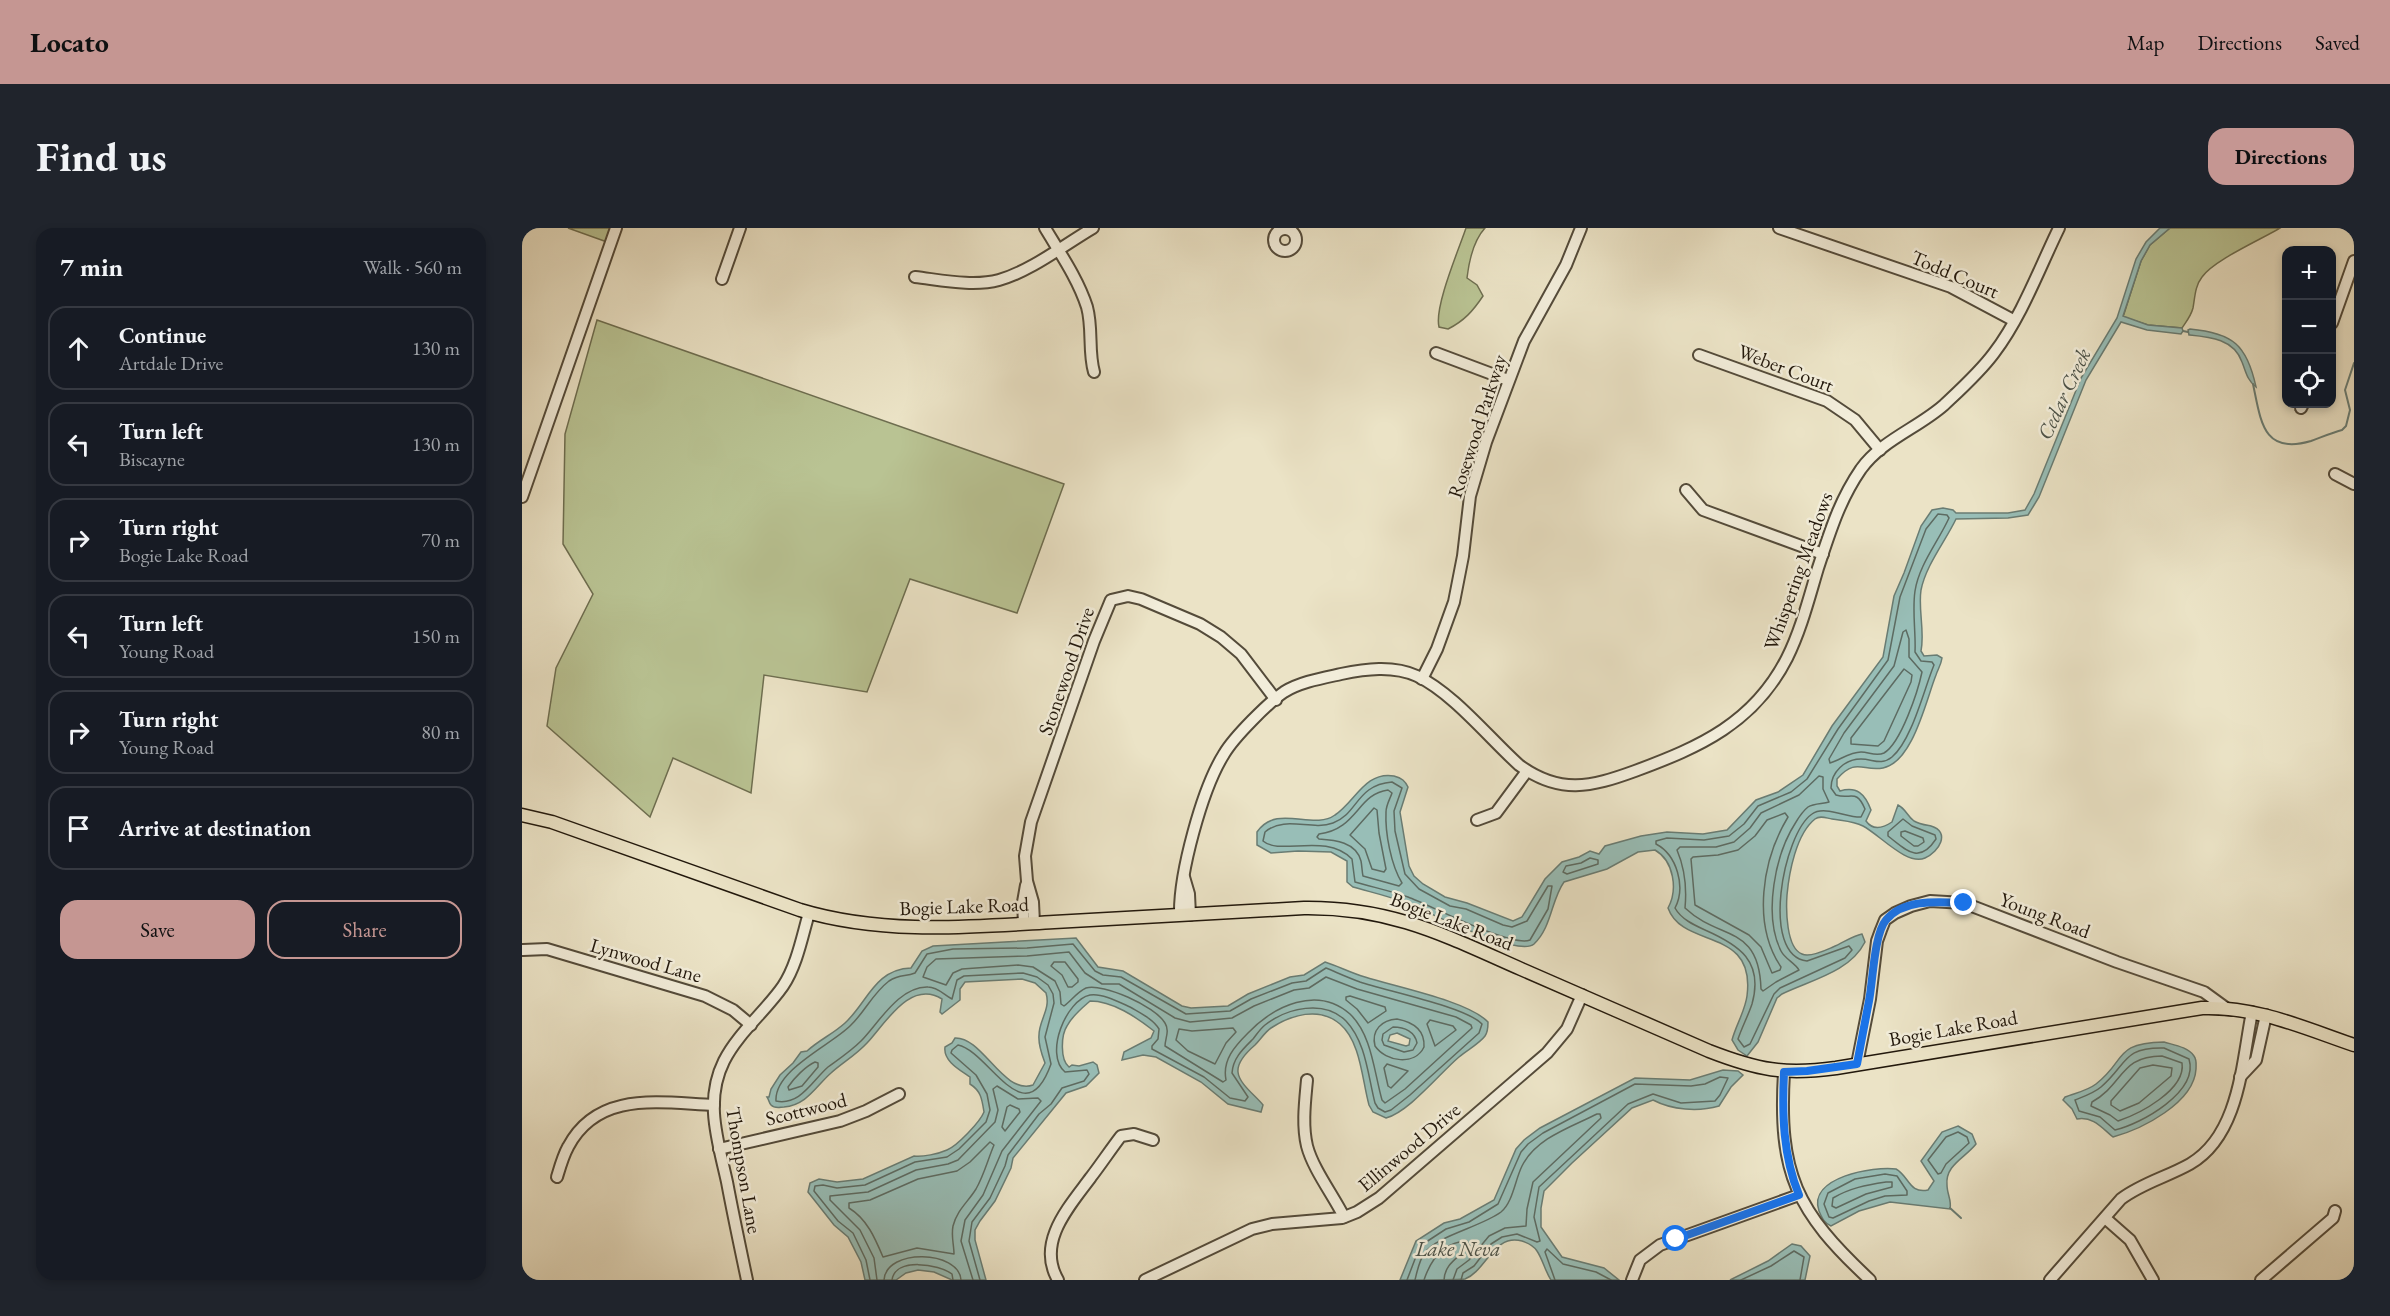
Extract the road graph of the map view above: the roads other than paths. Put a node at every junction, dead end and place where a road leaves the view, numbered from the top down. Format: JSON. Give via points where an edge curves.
{"nodes":[{"id":1,"x":616,"y":228,"type":"edge"},
{"id":2,"x":740,"y":228,"type":"edge"},
{"id":3,"x":1045,"y":228,"type":"edge"},
{"id":4,"x":1093,"y":228,"type":"edge"},
{"id":5,"x":1581,"y":228,"type":"edge"},
{"id":6,"x":1779,"y":228,"type":"edge"},
{"id":7,"x":2059,"y":228,"type":"edge"},
{"id":8,"x":1057,"y":249,"type":"junction"},
{"id":9,"x":2354,"y":264,"type":"edge"},
{"id":10,"x":915,"y":277,"type":"dead end"},
{"id":11,"x":722,"y":279,"type":"dead end"},
{"id":12,"x":2336,"y":310,"type":"edge"},
{"id":13,"x":2013,"y":320,"type":"junction"},
{"id":14,"x":1436,"y":353,"type":"dead end"},
{"id":15,"x":1699,"y":355,"type":"dead end"},
{"id":16,"x":1094,"y":372,"type":"dead end"},
{"id":17,"x":1508,"y":380,"type":"junction"},
{"id":18,"x":1880,"y":450,"type":"junction"},
{"id":19,"x":2335,"y":474,"type":"dead end"},
{"id":20,"x":2354,"y":484,"type":"edge"},
{"id":21,"x":1686,"y":490,"type":"dead end"},
{"id":22,"x":522,"y":497,"type":"edge"},
{"id":23,"x":1823,"y":554,"type":"junction"},
{"id":24,"x":1422,"y":679,"type":"junction"},
{"id":25,"x":1276,"y":700,"type":"junction"},
{"id":26,"x":1527,"y":771,"type":"junction"},
{"id":27,"x":522,"y":815,"type":"edge"},
{"id":28,"x":1477,"y":820,"type":"dead end"},
{"id":29,"x":809,"y":913,"type":"junction"},
{"id":30,"x":1185,"y":915,"type":"junction"},
{"id":31,"x":1029,"y":924,"type":"junction"},
{"id":32,"x":523,"y":950,"type":"edge"},
{"id":33,"x":1582,"y":995,"type":"junction"},
{"id":34,"x":2226,"y":1008,"type":"junction"},
{"id":35,"x":2252,"y":1012,"type":"junction"},
{"id":36,"x":2266,"y":1015,"type":"junction"},
{"id":37,"x":751,"y":1025,"type":"junction"},
{"id":38,"x":2354,"y":1046,"type":"edge"},
{"id":39,"x":1857,"y":1064,"type":"junction"},
{"id":40,"x":1784,"y":1072,"type":"junction"},
{"id":41,"x":2240,"y":1077,"type":"junction"},
{"id":42,"x":1306,"y":1080,"type":"dead end"},
{"id":43,"x":899,"y":1094,"type":"dead end"},
{"id":44,"x":714,"y":1105,"type":"junction"},
{"id":45,"x":1153,"y":1140,"type":"dead end"},
{"id":46,"x":719,"y":1149,"type":"junction"},
{"id":47,"x":557,"y":1177,"type":"dead end"},
{"id":48,"x":1799,"y":1195,"type":"junction"},
{"id":49,"x":2335,"y":1211,"type":"dead end"},
{"id":50,"x":1344,"y":1217,"type":"junction"},
{"id":51,"x":2105,"y":1218,"type":"junction"},
{"id":52,"x":747,"y":1280,"type":"edge"},
{"id":53,"x":1058,"y":1280,"type":"edge"},
{"id":54,"x":1145,"y":1280,"type":"edge"},
{"id":55,"x":1632,"y":1280,"type":"edge"},
{"id":56,"x":1870,"y":1280,"type":"edge"},
{"id":57,"x":2050,"y":1280,"type":"edge"},
{"id":58,"x":2153,"y":1280,"type":"edge"},
{"id":59,"x":2261,"y":1280,"type":"edge"}],
"edges":[{"from":1,"to":22,"type":"street"},
{"from":2,"to":11,"type":"street"},
{"from":3,"to":8,"type":"street"},
{"from":4,"to":8,"type":"street"},
{"from":5,"to":17,"type":"street","name":"Rosewood Parkway"},
{"from":6,"to":13,"type":"street","name":"Todd Court","via":[[1951,287]]},
{"from":7,"to":13,"type":"street","name":"Whispering Meadows"},
{"from":8,"to":10,"type":"street","via":[[999,280],[966,282]]},
{"from":8,"to":16,"type":"street","via":[[1087,308]]},
{"from":9,"to":12,"type":"street"},
{"from":13,"to":18,"type":"street","name":"Whispering Meadows","via":[[1994,353],[1949,400]]},
{"from":14,"to":17,"type":"street"},
{"from":15,"to":18,"type":"street","name":"Weber Court","via":[[1827,401],[1855,420]]},
{"from":17,"to":24,"type":"street","name":"Rosewood Parkway","via":[[1470,496],[1454,602]]},
{"from":18,"to":23,"type":"street","name":"Whispering Meadows","via":[[1863,466],[1844,495]]},
{"from":19,"to":20,"type":"street"},
{"from":21,"to":23,"type":"street","via":[[1702,510]]},
{"from":23,"to":26,"type":"street","name":"Whispering Meadows","via":[[1788,657],[1772,684],[1725,730],[1696,747],[1596,784],[1550,782]]},
{"from":24,"to":25,"type":"street","name":"Whispering Meadows","via":[[1394,670],[1353,671],[1307,683],[1284,692]]},
{"from":24,"to":26,"type":"street","name":"Whispering Meadows","via":[[1448,697]]},
{"from":25,"to":30,"type":"street","name":"Whispering Meadows","via":[[1241,732],[1224,754],[1186,860],[1184,877],[1189,894]]},
{"from":25,"to":31,"type":"street","name":"Stonewood Drive","via":[[1241,654],[1200,624],[1141,599],[1128,596],[1111,600],[1031,822],[1026,844],[1027,881],[1033,902]]},
{"from":26,"to":28,"type":"street","via":[[1496,813]]},
{"from":27,"to":29,"type":"main road","name":"Bogie Lake Road","via":[[552,822]]},
{"from":29,"to":31,"type":"main road","name":"Bogie Lake Road","via":[[901,928]]},
{"from":29,"to":37,"type":"street","name":"Thompson Lane","via":[[791,970]]},
{"from":30,"to":31,"type":"main road","name":"Bogie Lake Road"},
{"from":30,"to":33,"type":"main road","name":"Bogie Lake Road","via":[[1320,908],[1383,915],[1433,930]]},
{"from":32,"to":37,"type":"street","name":"Lynwood Lane","via":[[547,949],[705,996],[733,1010]]},
{"from":33,"to":40,"type":"main road","name":"Bogie Lake Road","via":[[1732,1060]]},
{"from":33,"to":50,"type":"street","name":"Ellinwood Drive","via":[[1567,1029],[1547,1053],[1379,1198]]},
{"from":34,"to":35,"type":"main road","name":"Bogie Lake Road"},
{"from":34,"to":39,"type":"main road","name":"Bogie Lake Road","via":[[2180,1010]]},
{"from":34,"to":39,"type":"street","name":"Young Road","via":[[2204,992],[1964,903],[1930,901],[1895,913],[1881,930]]},
{"from":35,"to":36,"type":"main road","name":"Bogie Lake Road"},
{"from":35,"to":41,"type":"street"},
{"from":36,"to":38,"type":"main road","name":"Bogie Lake Road"},
{"from":36,"to":41,"type":"street","via":[[2256,1060]]},
{"from":37,"to":44,"type":"street","name":"Thompson Lane","via":[[724,1061],[717,1077]]},
{"from":39,"to":40,"type":"main road","name":"Bogie Lake Road"},
{"from":40,"to":48,"type":"street","via":[[1787,1158]]},
{"from":41,"to":51,"type":"street","via":[[2224,1125],[2209,1149],[2191,1163],[2131,1191]]},
{"from":42,"to":50,"type":"street","via":[[1307,1147]]},
{"from":43,"to":46,"type":"street","name":"Scottwood","via":[[840,1121]]},
{"from":44,"to":46,"type":"street","name":"Thompson Lane"},
{"from":44,"to":47,"type":"street","via":[[630,1103],[608,1109],[585,1123],[574,1136]]},
{"from":45,"to":53,"type":"street","via":[[1134,1134],[1121,1136],[1056,1227],[1050,1252]]},
{"from":46,"to":52,"type":"street","name":"Thompson Lane"},
{"from":48,"to":55,"type":"street","via":[[1660,1245],[1640,1260]]},
{"from":48,"to":56,"type":"street","via":[[1828,1239]]},
{"from":49,"to":59,"type":"street","via":[[2332,1218]]},
{"from":50,"to":54,"type":"street","name":"Ellinwood Drive","via":[[1252,1229]]},
{"from":51,"to":57,"type":"street"},
{"from":51,"to":58,"type":"street","via":[[2130,1240]]}]}
